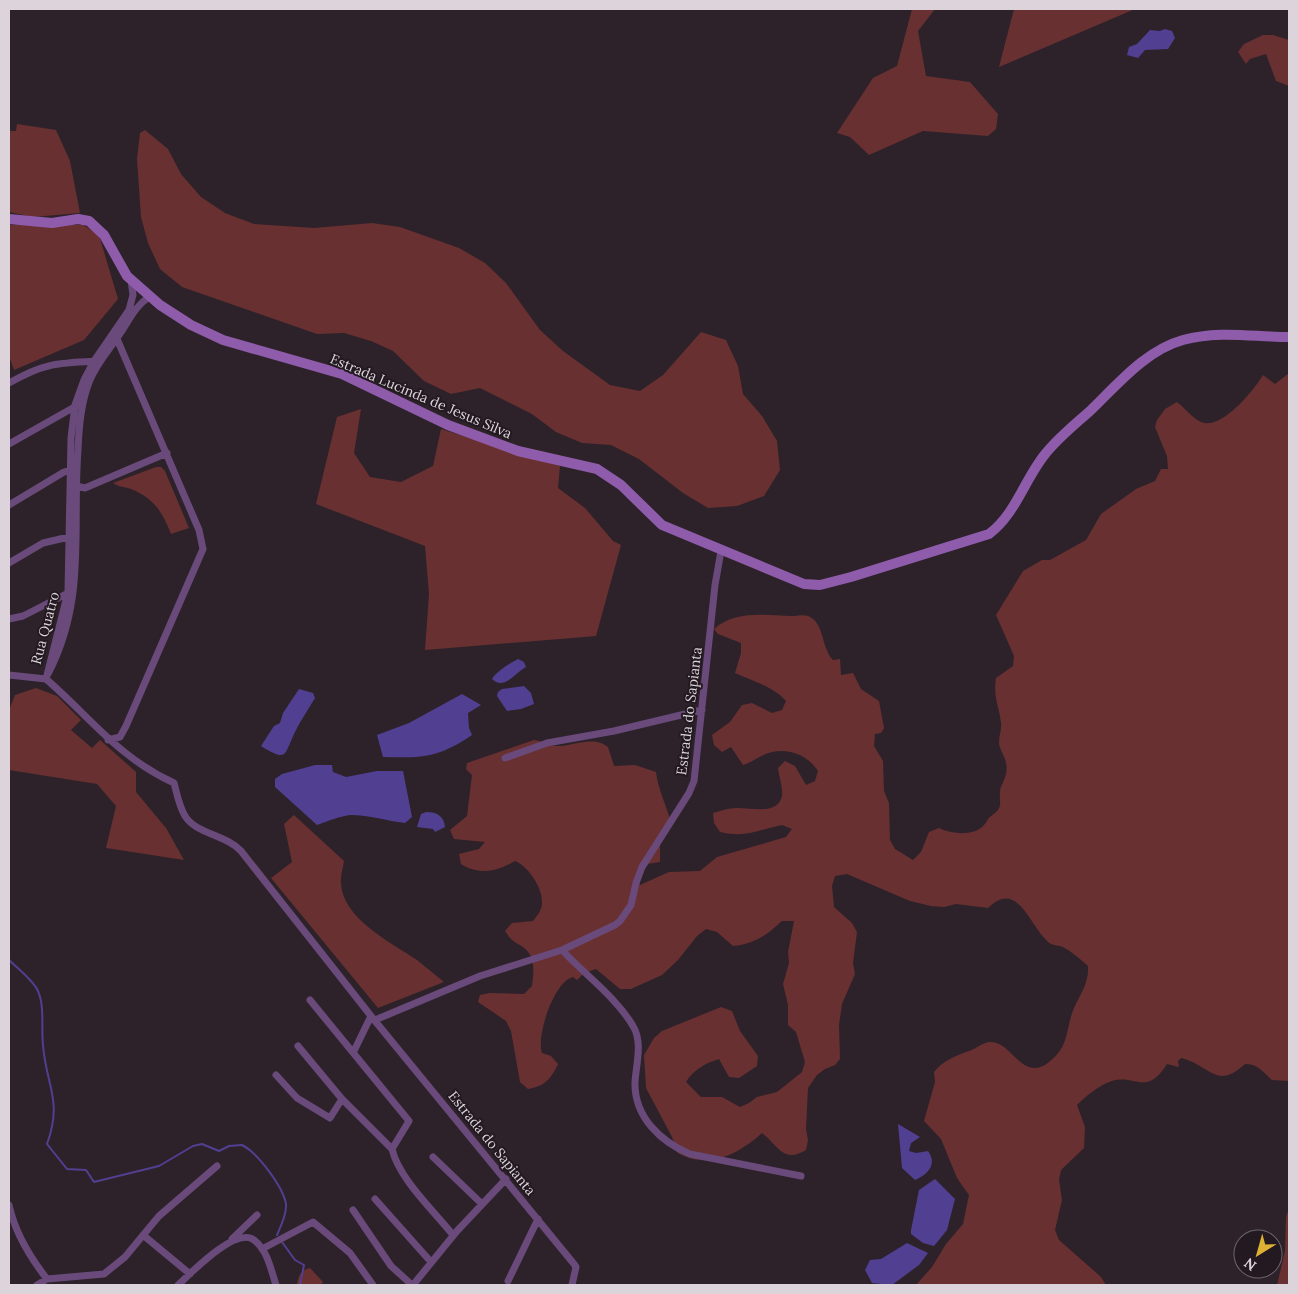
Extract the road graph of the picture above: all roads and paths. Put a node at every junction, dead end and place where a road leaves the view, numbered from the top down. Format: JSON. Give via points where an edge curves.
{"nodes":[{"id":1,"x":9,"y":219,"type":"edge"},
{"id":2,"x":130,"y":280,"type":"junction"},
{"id":3,"x":149,"y":296,"type":"junction"},
{"id":4,"x":1289,"y":337,"type":"edge"},
{"id":5,"x":117,"y":339,"type":"junction"},
{"id":6,"x":97,"y":361,"type":"junction"},
{"id":7,"x":9,"y":383,"type":"edge"},
{"id":8,"x":83,"y":403,"type":"junction"},
{"id":9,"x":75,"y":406,"type":"junction"},
{"id":10,"x":9,"y":444,"type":"edge"},
{"id":11,"x":167,"y":453,"type":"junction"},
{"id":12,"x":73,"y":469,"type":"junction"},
{"id":13,"x":76,"y":486,"type":"junction"},
{"id":14,"x":9,"y":505,"type":"edge"},
{"id":15,"x":73,"y":536,"type":"junction"},
{"id":16,"x":722,"y":551,"type":"junction"},
{"id":17,"x":9,"y":563,"type":"edge"},
{"id":18,"x":72,"y":591,"type":"junction"},
{"id":19,"x":9,"y":618,"type":"edge"},
{"id":20,"x":9,"y":675,"type":"edge"},
{"id":21,"x":46,"y":679,"type":"junction"},
{"id":22,"x":702,"y":710,"type":"junction"},
{"id":23,"x":108,"y":740,"type":"junction"},
{"id":24,"x":505,"y":758,"type":"dead end"},
{"id":25,"x":562,"y":950,"type":"junction"},
{"id":26,"x":310,"y":1000,"type":"dead end"},
{"id":27,"x":373,"y":1018,"type":"junction"},
{"id":28,"x":298,"y":1046,"type":"dead end"},
{"id":29,"x":354,"y":1051,"type":"junction"},
{"id":30,"x":276,"y":1075,"type":"dead end"},
{"id":31,"x":342,"y":1098,"type":"junction"},
{"id":32,"x":392,"y":1149,"type":"junction"},
{"id":33,"x":434,"y":1157,"type":"dead end"},
{"id":34,"x":217,"y":1166,"type":"dead end"},
{"id":35,"x":801,"y":1176,"type":"dead end"},
{"id":36,"x":506,"y":1179,"type":"junction"},
{"id":37,"x":375,"y":1199,"type":"dead end"},
{"id":38,"x":482,"y":1204,"type":"junction"},
{"id":39,"x":9,"y":1205,"type":"edge"},
{"id":40,"x":353,"y":1210,"type":"dead end"},
{"id":41,"x":258,"y":1215,"type":"dead end"},
{"id":42,"x":538,"y":1219,"type":"junction"},
{"id":43,"x":143,"y":1235,"type":"junction"},
{"id":44,"x":454,"y":1235,"type":"junction"},
{"id":45,"x":224,"y":1246,"type":"junction"},
{"id":46,"x":262,"y":1249,"type":"junction"},
{"id":47,"x":431,"y":1262,"type":"junction"},
{"id":48,"x":190,"y":1274,"type":"junction"},
{"id":49,"x":48,"y":1279,"type":"junction"},
{"id":50,"x":508,"y":1281,"type":"dead end"},
{"id":51,"x":37,"y":1285,"type":"edge"},
{"id":52,"x":178,"y":1285,"type":"edge"},
{"id":53,"x":276,"y":1285,"type":"edge"},
{"id":54,"x":373,"y":1285,"type":"edge"},
{"id":55,"x":412,"y":1285,"type":"edge"},
{"id":56,"x":572,"y":1285,"type":"edge"}],
"edges":[{"from":1,"to":2,"type":"main road","name":"Estrada Lucinda de Jesus Silva","via":[[52,223],[78,218],[89,221],[104,235]]},
{"from":2,"to":3,"type":"main road","name":"Estrada Lucinda de Jesus Silva"},
{"from":2,"to":6,"type":"street","name":"Rua Quatro","via":[[133,295],[129,310]]},
{"from":3,"to":5,"type":"street","name":"Rua Quatro","via":[[138,304]]},
{"from":3,"to":16,"type":"main road","name":"Estrada Lucinda de Jesus Silva","via":[[191,325],[223,340],[342,374],[440,422],[518,451],[597,469],[621,485],[662,525]]},
{"from":4,"to":16,"type":"main road","name":"Estrada Lucinda de Jesus Silva","via":[[1238,333],[1183,340],[1161,349],[1138,365],[1046,452],[1005,519],[989,534],[820,585],[791,580]]},
{"from":5,"to":6,"type":"street","name":"Rua Quatro"},
{"from":5,"to":11,"type":"street"},
{"from":6,"to":7,"type":"street","via":[[50,364]]},
{"from":6,"to":8,"type":"street","name":"Rua Quatro"},
{"from":6,"to":9,"type":"street","name":"Rua Quatro","via":[[84,380]]},
{"from":8,"to":9,"type":"street"},
{"from":8,"to":12,"type":"street","name":"Rua Quatro"},
{"from":9,"to":10,"type":"street"},
{"from":9,"to":12,"type":"street","name":"Rua Quatro","via":[[71,438]]},
{"from":11,"to":13,"type":"street","via":[[85,488]]},
{"from":11,"to":23,"type":"street","via":[[199,530],[202,549],[126,726],[120,737]]},
{"from":12,"to":13,"type":"street","name":"Rua Quatro"},
{"from":12,"to":14,"type":"street"},
{"from":12,"to":15,"type":"street","name":"Rua Quatro"},
{"from":13,"to":15,"type":"street","name":"Rua Quatro"},
{"from":15,"to":17,"type":"street","via":[[43,543]]},
{"from":15,"to":18,"type":"street","name":"Rua Quatro"},
{"from":16,"to":22,"type":"street","name":"Estrada do Sapianta","via":[[715,585]]},
{"from":18,"to":19,"type":"street","via":[[23,616]]},
{"from":18,"to":21,"type":"street","name":"Rua Quatro","via":[[66,632]]},
{"from":20,"to":21,"type":"street"},
{"from":21,"to":23,"type":"street","name":"Estrada do Sapianta"},
{"from":22,"to":24,"type":"street","via":[[548,743]]},
{"from":22,"to":25,"type":"street","name":"Estrada do Sapianta","via":[[694,781],[642,867],[631,905],[615,925]]},
{"from":23,"to":27,"type":"street","name":"Estrada do Sapianta","via":[[144,768],[174,783],[183,812],[193,825],[226,838],[241,850]]},
{"from":25,"to":27,"type":"street","name":"Estrada do Sapianta","via":[[480,976]]},
{"from":25,"to":35,"type":"street","via":[[633,1025],[638,1041],[636,1092],[644,1115],[659,1136],[690,1154]]},
{"from":26,"to":29,"type":"street"},
{"from":27,"to":29,"type":"street"},
{"from":27,"to":36,"type":"street","name":"Estrada do Sapianta"},
{"from":28,"to":31,"type":"street"},
{"from":29,"to":32,"type":"street","via":[[409,1121]]},
{"from":30,"to":31,"type":"street","via":[[297,1098],[330,1118]]},
{"from":31,"to":32,"type":"street"},
{"from":32,"to":44,"type":"street","via":[[408,1180]]},
{"from":33,"to":38,"type":"street"},
{"from":34,"to":43,"type":"street","via":[[159,1216]]},
{"from":36,"to":38,"type":"street"},
{"from":36,"to":42,"type":"street","name":"Estrada do Sapianta"},
{"from":37,"to":47,"type":"street"},
{"from":38,"to":44,"type":"street"},
{"from":39,"to":49,"type":"street","via":[[22,1242]]},
{"from":40,"to":55,"type":"street","via":[[392,1266]]},
{"from":41,"to":45,"type":"street"},
{"from":42,"to":50,"type":"street"},
{"from":42,"to":56,"type":"street","name":"Estrada do Sapianta","via":[[576,1266]]},
{"from":43,"to":48,"type":"street"},
{"from":43,"to":49,"type":"street","via":[[125,1257],[104,1274]]},
{"from":44,"to":47,"type":"street"},
{"from":45,"to":46,"type":"street","via":[[246,1237],[254,1239]]},
{"from":45,"to":48,"type":"street"},
{"from":46,"to":53,"type":"street"},
{"from":46,"to":54,"type":"street","via":[[313,1222],[350,1253]]},
{"from":47,"to":55,"type":"street"},
{"from":48,"to":52,"type":"street"},
{"from":49,"to":51,"type":"street"}]}
